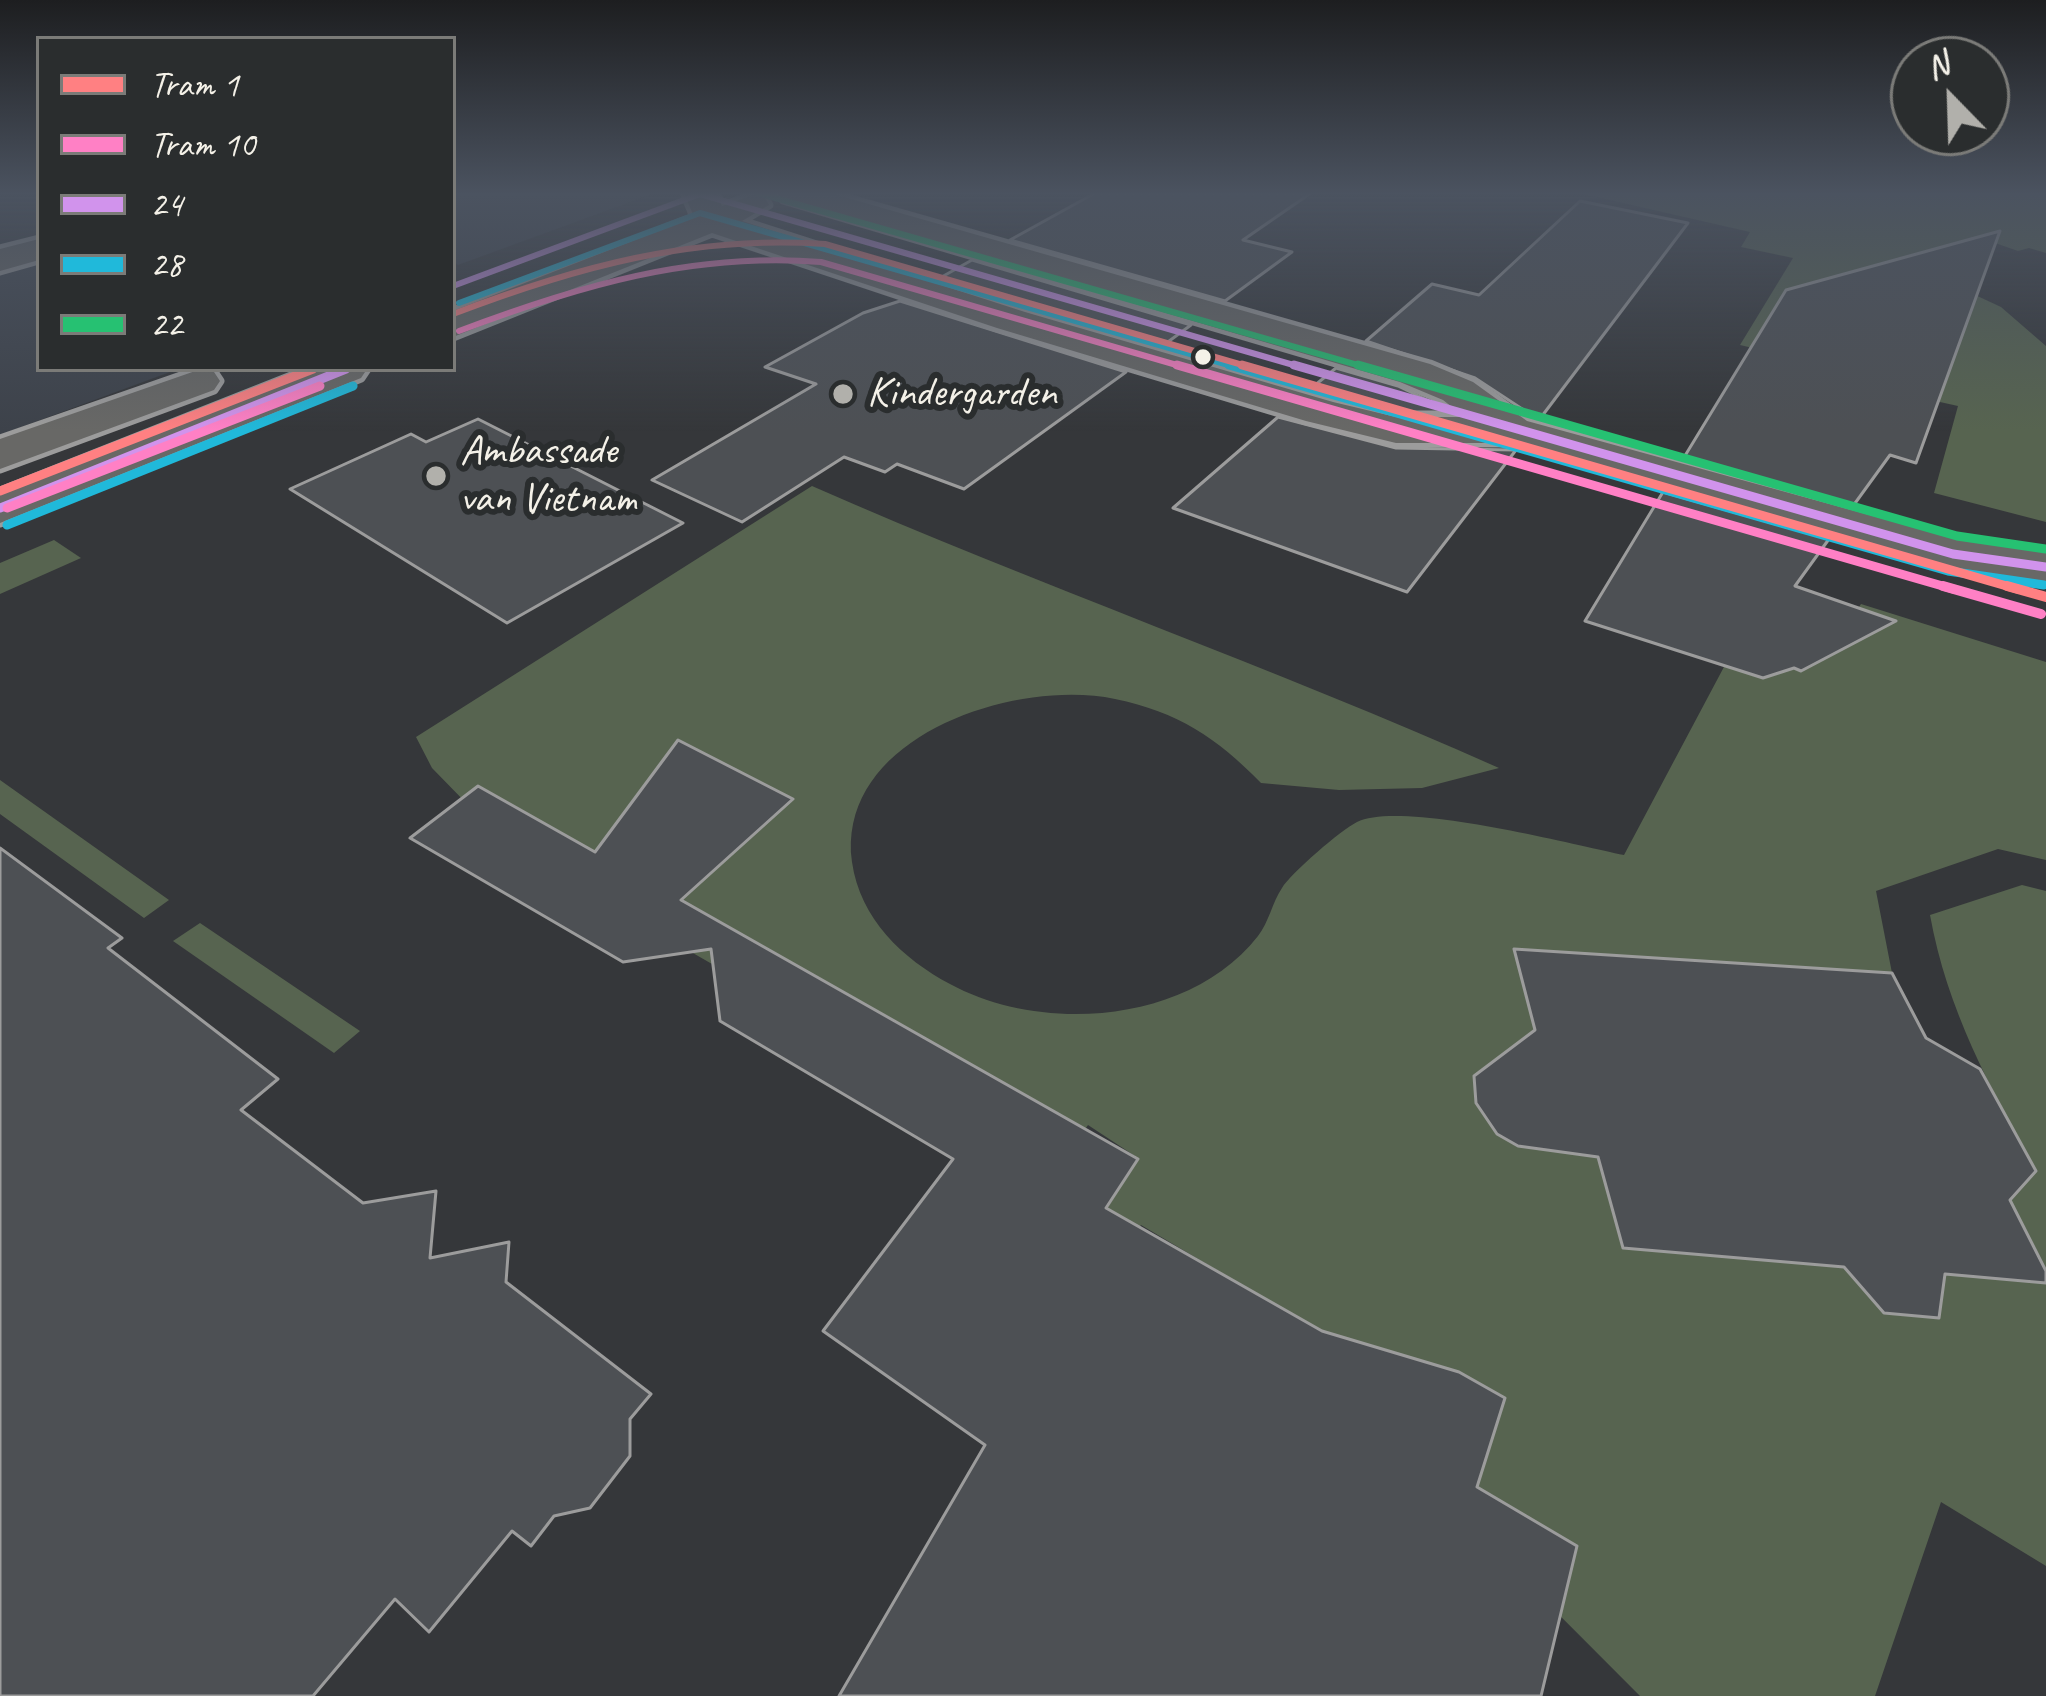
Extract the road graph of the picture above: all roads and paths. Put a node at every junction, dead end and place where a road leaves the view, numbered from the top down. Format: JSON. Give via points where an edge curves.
{"nodes":[{"id":1,"x":494,"y":272,"type":"edge"},
{"id":2,"x":560,"y":272,"type":"edge"},
{"id":3,"x":889,"y":272,"type":"edge"},
{"id":4,"x":1067,"y":272,"type":"edge"},
{"id":5,"x":456,"y":285,"type":"edge"},
{"id":6,"x":456,"y":324,"type":"edge"},
{"id":7,"x":223,"y":372,"type":"edge"},
{"id":8,"x":339,"y":372,"type":"edge"},
{"id":9,"x":1511,"y":430,"type":"junction"},
{"id":10,"x":0,"y":455,"type":"edge"},
{"id":11,"x":0,"y":508,"type":"edge"},
{"id":12,"x":1953,"y":554,"type":"junction"},
{"id":13,"x":2046,"y":567,"type":"edge"},
{"id":14,"x":2046,"y":600,"type":"edge"}],
"edges":[{"from":1,"to":5,"type":"street"},
{"from":2,"to":6,"type":"street"},
{"from":3,"to":9,"type":"street","via":[[1011,320],[1321,412],[1396,430]]},
{"from":4,"to":9,"type":"street","via":[[1415,373],[1458,391]]},
{"from":7,"to":10,"type":"street"},
{"from":8,"to":11,"type":"street"},
{"from":9,"to":12,"type":"street"},
{"from":12,"to":13,"type":"street"},
{"from":12,"to":14,"type":"street"}]}
